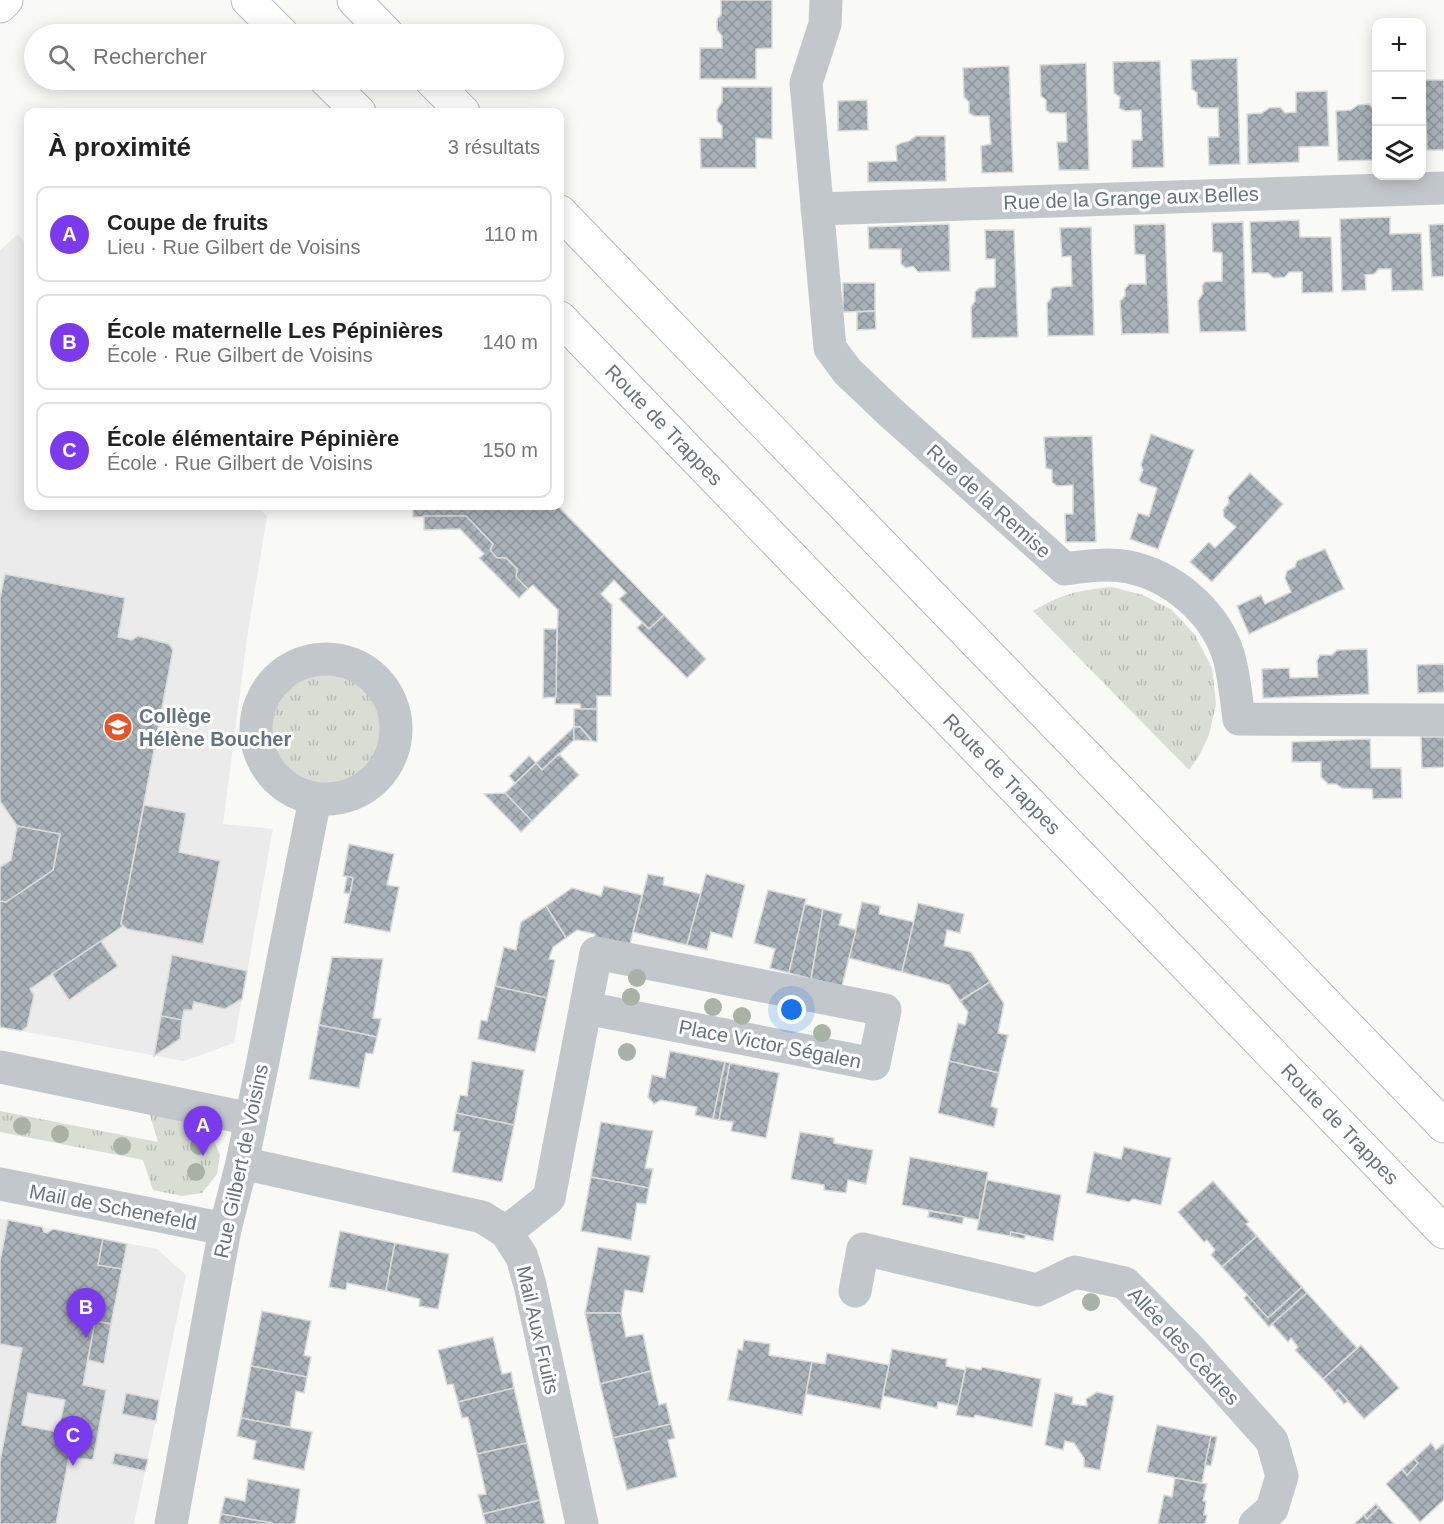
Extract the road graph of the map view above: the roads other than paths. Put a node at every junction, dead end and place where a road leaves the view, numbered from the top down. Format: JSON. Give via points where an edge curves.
{"nodes":[{"id":1,"x":6,"y":0,"type":"edge"},
{"id":2,"x":248,"y":0,"type":"edge"},
{"id":3,"x":354,"y":0,"type":"edge"},
{"id":4,"x":826,"y":0,"type":"edge"},
{"id":5,"x":0,"y":6,"type":"edge"},
{"id":6,"x":272,"y":24,"type":"edge"},
{"id":7,"x":377,"y":24,"type":"edge"},
{"id":8,"x":336,"y":90,"type":"edge"},
{"id":9,"x":441,"y":90,"type":"edge"},
{"id":10,"x":354,"y":108,"type":"edge"},
{"id":11,"x":459,"y":108,"type":"edge"},
{"id":12,"x":1444,"y":188,"type":"edge"},
{"id":13,"x":817,"y":209,"type":"junction"},
{"id":14,"x":564,"y":216,"type":"edge"},
{"id":15,"x":564,"y":322,"type":"edge"},
{"id":16,"x":1444,"y":720,"type":"edge"},
{"id":17,"x":315,"y":800,"type":"junction"},
{"id":18,"x":586,"y":1008,"type":"junction"},
{"id":19,"x":0,"y":1067,"type":"edge"},
{"id":20,"x":251,"y":1119,"type":"junction"},
{"id":21,"x":1444,"y":1126,"type":"edge"},
{"id":22,"x":242,"y":1163,"type":"junction"},
{"id":23,"x":0,"y":1184,"type":"edge"},
{"id":24,"x":225,"y":1229,"type":"junction"},
{"id":25,"x":506,"y":1232,"type":"junction"},
{"id":26,"x":1444,"y":1232,"type":"edge"},
{"id":27,"x":855,"y":1292,"type":"dead end"},
{"id":28,"x":171,"y":1524,"type":"edge"},
{"id":29,"x":582,"y":1524,"type":"edge"},
{"id":30,"x":1255,"y":1524,"type":"edge"}],
"edges":[{"from":1,"to":5,"type":"main road"},
{"from":2,"to":6,"type":"main road"},
{"from":3,"to":7,"type":"main road"},
{"from":4,"to":13,"type":"street","name":"Rue de la Remise","via":[[825,24],[806,83]]},
{"from":8,"to":10,"type":"main road"},
{"from":9,"to":11,"type":"main road"},
{"from":12,"to":13,"type":"street","name":"Rue de la Grange aux Belles"},
{"from":13,"to":16,"type":"street","name":"Rue de la Remise","via":[[830,348],[847,371],[1065,569],[1095,565],[1129,567],[1156,576],[1188,596],[1213,622],[1227,651],[1239,719]]},
{"from":14,"to":21,"type":"main road"},
{"from":15,"to":26,"type":"main road","name":"Route de Trappes"},
{"from":17,"to":17,"type":"street","via":[[343,798],[369,786],[387,767],[396,744],[397,718],[386,691],[366,670],[340,659],[314,659],[288,669],[268,688],[256,715],[256,743],[267,769],[290,790]]},
{"from":17,"to":20,"type":"street","name":"Rue Gilbert de Voisins"},
{"from":18,"to":18,"type":"street","name":"Place Victor Ségalen","via":[[874,1064],[885,1010],[596,953]]},
{"from":18,"to":25,"type":"street","name":"Place Victor Ségalen","via":[[549,1198]]},
{"from":19,"to":20,"type":"street"},
{"from":20,"to":22,"type":"street","name":"Rue Gilbert de Voisins"},
{"from":22,"to":24,"type":"street","name":"Rue Gilbert de Voisins"},
{"from":22,"to":25,"type":"street","name":"Mail Aux Fruits","via":[[473,1214]]},
{"from":23,"to":24,"type":"street","name":"Mail de Schenefeld"},
{"from":24,"to":28,"type":"street","name":"Rue Gilbert de Voisins"},
{"from":25,"to":29,"type":"street","name":"Mail Aux Fruits","via":[[522,1257],[530,1285]]},
{"from":27,"to":30,"type":"street","name":"Allée des Cèdres","via":[[863,1249],[1037,1290],[1075,1272],[1125,1283],[1272,1442],[1282,1476],[1272,1509]]}]}
